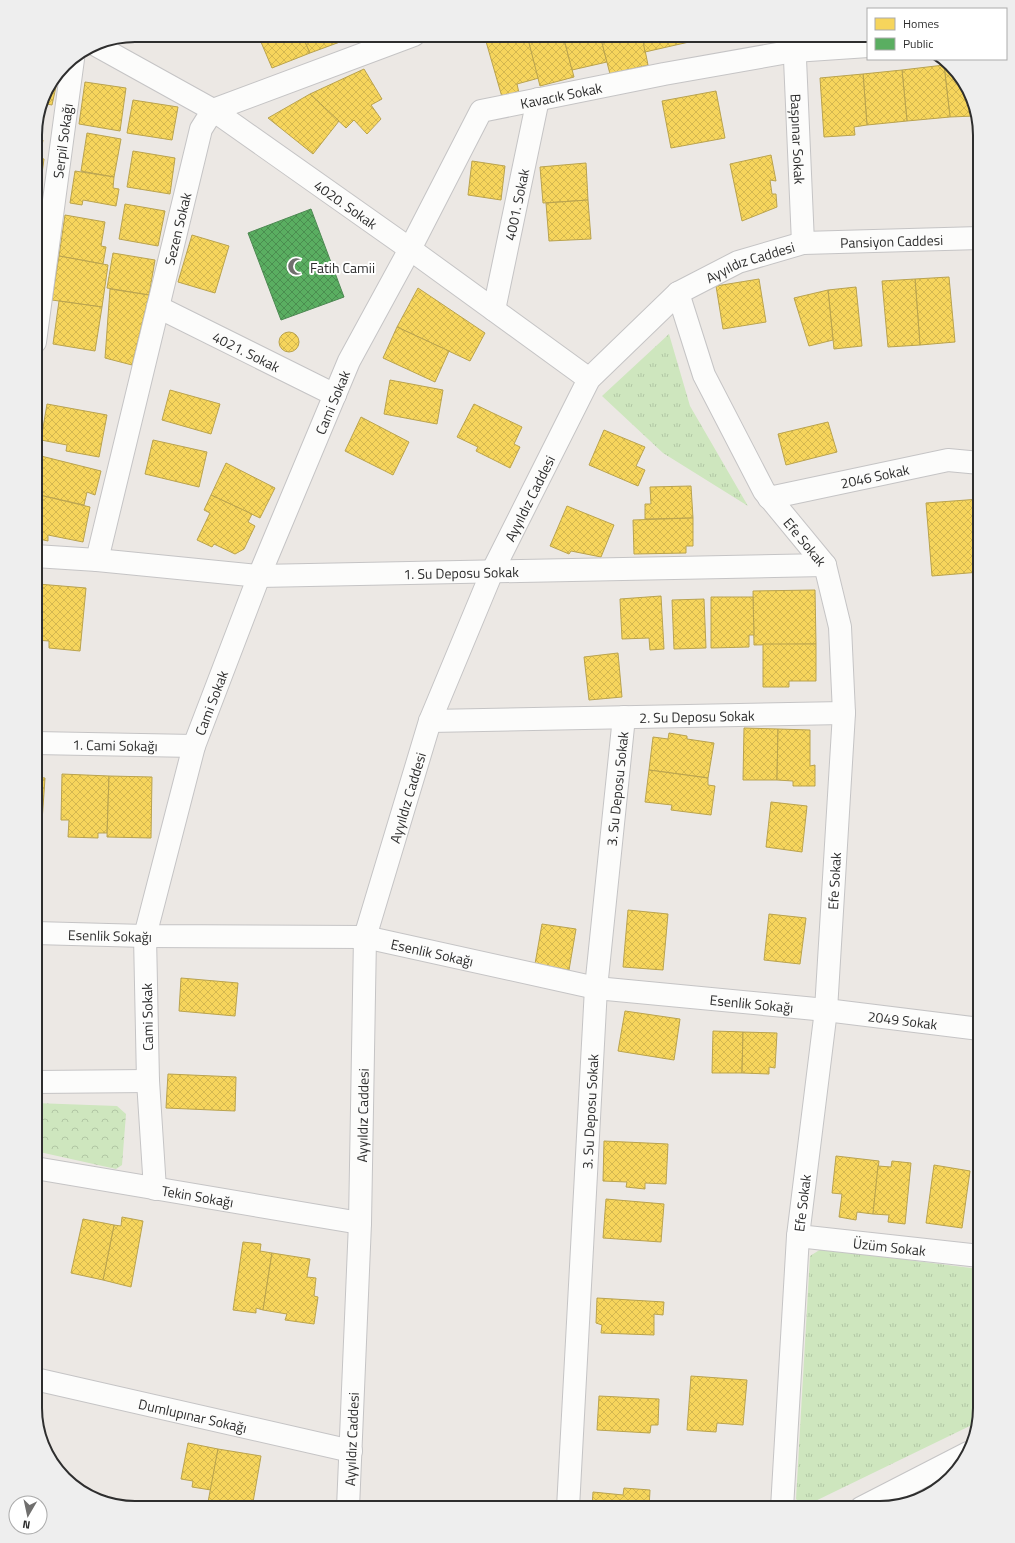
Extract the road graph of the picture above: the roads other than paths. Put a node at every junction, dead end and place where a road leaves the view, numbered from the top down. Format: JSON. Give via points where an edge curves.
{"nodes":[{"id":1,"x":395,"y":42,"type":"edge"},
{"id":2,"x":794,"y":43,"type":"edge"},
{"id":3,"x":867,"y":46,"type":"edge"},
{"id":4,"x":102,"y":48,"type":"edge"},
{"id":5,"x":72,"y":67,"type":"edge"},
{"id":6,"x":538,"y":99,"type":"junction"},
{"id":7,"x":213,"y":110,"type":"junction"},
{"id":8,"x":973,"y":238,"type":"edge"},
{"id":9,"x":803,"y":243,"type":"junction"},
{"id":10,"x":410,"y":249,"type":"junction"},
{"id":11,"x":42,"y":290,"type":"edge"},
{"id":12,"x":678,"y":293,"type":"junction"},
{"id":13,"x":158,"y":307,"type":"junction"},
{"id":14,"x":494,"y":310,"type":"junction"},
{"id":15,"x":589,"y":379,"type":"junction"},
{"id":16,"x":335,"y":395,"type":"junction"},
{"id":17,"x":973,"y":462,"type":"edge"},
{"id":18,"x":769,"y":498,"type":"junction"},
{"id":19,"x":42,"y":556,"type":"edge"},
{"id":20,"x":97,"y":560,"type":"junction"},
{"id":21,"x":825,"y":565,"type":"junction"},
{"id":22,"x":492,"y":572,"type":"junction"},
{"id":23,"x":259,"y":576,"type":"junction"},
{"id":24,"x":844,"y":713,"type":"junction"},
{"id":25,"x":624,"y":717,"type":"junction"},
{"id":26,"x":430,"y":721,"type":"junction"},
{"id":27,"x":42,"y":744,"type":"edge"},
{"id":28,"x":194,"y":746,"type":"junction"},
{"id":29,"x":42,"y":933,"type":"edge"},
{"id":30,"x":145,"y":936,"type":"junction"},
{"id":31,"x":365,"y":937,"type":"junction"},
{"id":32,"x":596,"y":988,"type":"junction"},
{"id":33,"x":826,"y":1010,"type":"junction"},
{"id":34,"x":973,"y":1028,"type":"edge"},
{"id":35,"x":148,"y":1081,"type":"junction"},
{"id":36,"x":42,"y":1082,"type":"edge"},
{"id":37,"x":42,"y":1169,"type":"edge"},
{"id":38,"x":155,"y":1189,"type":"junction"},
{"id":39,"x":360,"y":1224,"type":"junction"},
{"id":40,"x":798,"y":1236,"type":"junction"},
{"id":41,"x":973,"y":1255,"type":"edge"},
{"id":42,"x":42,"y":1381,"type":"edge"},
{"id":43,"x":351,"y":1451,"type":"junction"},
{"id":44,"x":959,"y":1458,"type":"edge"},
{"id":45,"x":348,"y":1501,"type":"edge"},
{"id":46,"x":568,"y":1501,"type":"edge"},
{"id":47,"x":782,"y":1501,"type":"edge"},
{"id":48,"x":875,"y":1501,"type":"edge"}],
"edges":[{"from":1,"to":7,"type":"street"},
{"from":2,"to":3,"type":"street","name":"Kavacık Sokak"},
{"from":2,"to":6,"type":"street","name":"Kavacık Sokak","via":[[664,74]]},
{"from":2,"to":9,"type":"street","name":"Başpınar Sokak"},
{"from":4,"to":7,"type":"street","name":"4020. Sokak"},
{"from":5,"to":11,"type":"street","name":"Serpil Sokağı"},
{"from":6,"to":10,"type":"street","name":"Kavacık Sokak","via":[[481,111]]},
{"from":6,"to":14,"type":"street","name":"4001. Sokak"},
{"from":7,"to":10,"type":"street","name":"4020. Sokak"},
{"from":7,"to":13,"type":"street","name":"Sezen Sokak","via":[[201,128]]},
{"from":8,"to":9,"type":"street","name":"Pansiyon Caddesi"},
{"from":9,"to":12,"type":"street","name":"Ayyıldız Caddesi","via":[[738,262]]},
{"from":10,"to":14,"type":"street","name":"4020. Sokak"},
{"from":10,"to":16,"type":"street","name":"Cami Sokak","via":[[349,361]]},
{"from":12,"to":15,"type":"street","name":"Ayyıldız Caddesi"},
{"from":12,"to":18,"type":"street","name":"Efe Sokak","via":[[704,375]]},
{"from":13,"to":16,"type":"street","name":"4021. Sokak"},
{"from":13,"to":20,"type":"street","name":"Sezen Sokak"},
{"from":14,"to":15,"type":"street","name":"4020. Sokak"},
{"from":15,"to":22,"type":"street","name":"Ayyıldız Caddesi"},
{"from":16,"to":23,"type":"street","name":"Cami Sokak"},
{"from":17,"to":18,"type":"street","name":"2046 Sokak","via":[[948,460]]},
{"from":18,"to":21,"type":"street","name":"Efe Sokak"},
{"from":19,"to":20,"type":"street","name":"1. Su Deposu Sokak"},
{"from":20,"to":23,"type":"street","name":"1. Su Deposu Sokak"},
{"from":21,"to":22,"type":"street","name":"1. Su Deposu Sokak"},
{"from":21,"to":24,"type":"street","name":"Efe Sokak","via":[[840,627]]},
{"from":22,"to":23,"type":"street","name":"1. Su Deposu Sokak"},
{"from":22,"to":26,"type":"street","name":"Ayyıldız Caddesi"},
{"from":23,"to":28,"type":"street","name":"Cami Sokak"},
{"from":24,"to":25,"type":"street","name":"2. Su Deposu Sokak"},
{"from":24,"to":33,"type":"street","name":"Efe Sokak"},
{"from":25,"to":26,"type":"street","name":"2. Su Deposu Sokak"},
{"from":25,"to":32,"type":"street","name":"3. Su Deposu Sokak"},
{"from":26,"to":31,"type":"street","name":"Ayyıldız Caddesi"},
{"from":27,"to":28,"type":"street","name":"1. Cami Sokağı"},
{"from":28,"to":30,"type":"street","name":"Cami Sokak"},
{"from":29,"to":30,"type":"street","name":"Esenlik Sokağı"},
{"from":30,"to":31,"type":"street","name":"Esenlik Sokağı"},
{"from":30,"to":35,"type":"street","name":"Cami Sokak"},
{"from":31,"to":32,"type":"street","name":"Esenlik Sokağı"},
{"from":31,"to":39,"type":"street","name":"Ayyıldız Caddesi"},
{"from":32,"to":33,"type":"street","name":"Esenlik Sokağı"},
{"from":32,"to":46,"type":"street","name":"3. Su Deposu Sokak"},
{"from":33,"to":34,"type":"street","name":"2049 Sokak"},
{"from":33,"to":40,"type":"street","name":"Efe Sokak"},
{"from":35,"to":36,"type":"street"},
{"from":35,"to":38,"type":"street","name":"Cami Sokak"},
{"from":37,"to":38,"type":"street","name":"Tekin Sokağı"},
{"from":38,"to":39,"type":"street","name":"Tekin Sokağı"},
{"from":39,"to":43,"type":"street","name":"Ayyıldız Caddesi"},
{"from":40,"to":41,"type":"street","name":"Üzüm Sokak"},
{"from":40,"to":47,"type":"street","name":"Efe Sokak"},
{"from":42,"to":43,"type":"street","name":"Dumlupınar Sokağı"},
{"from":43,"to":45,"type":"street","name":"Ayyıldız Caddesi"},
{"from":44,"to":48,"type":"street"}]}
